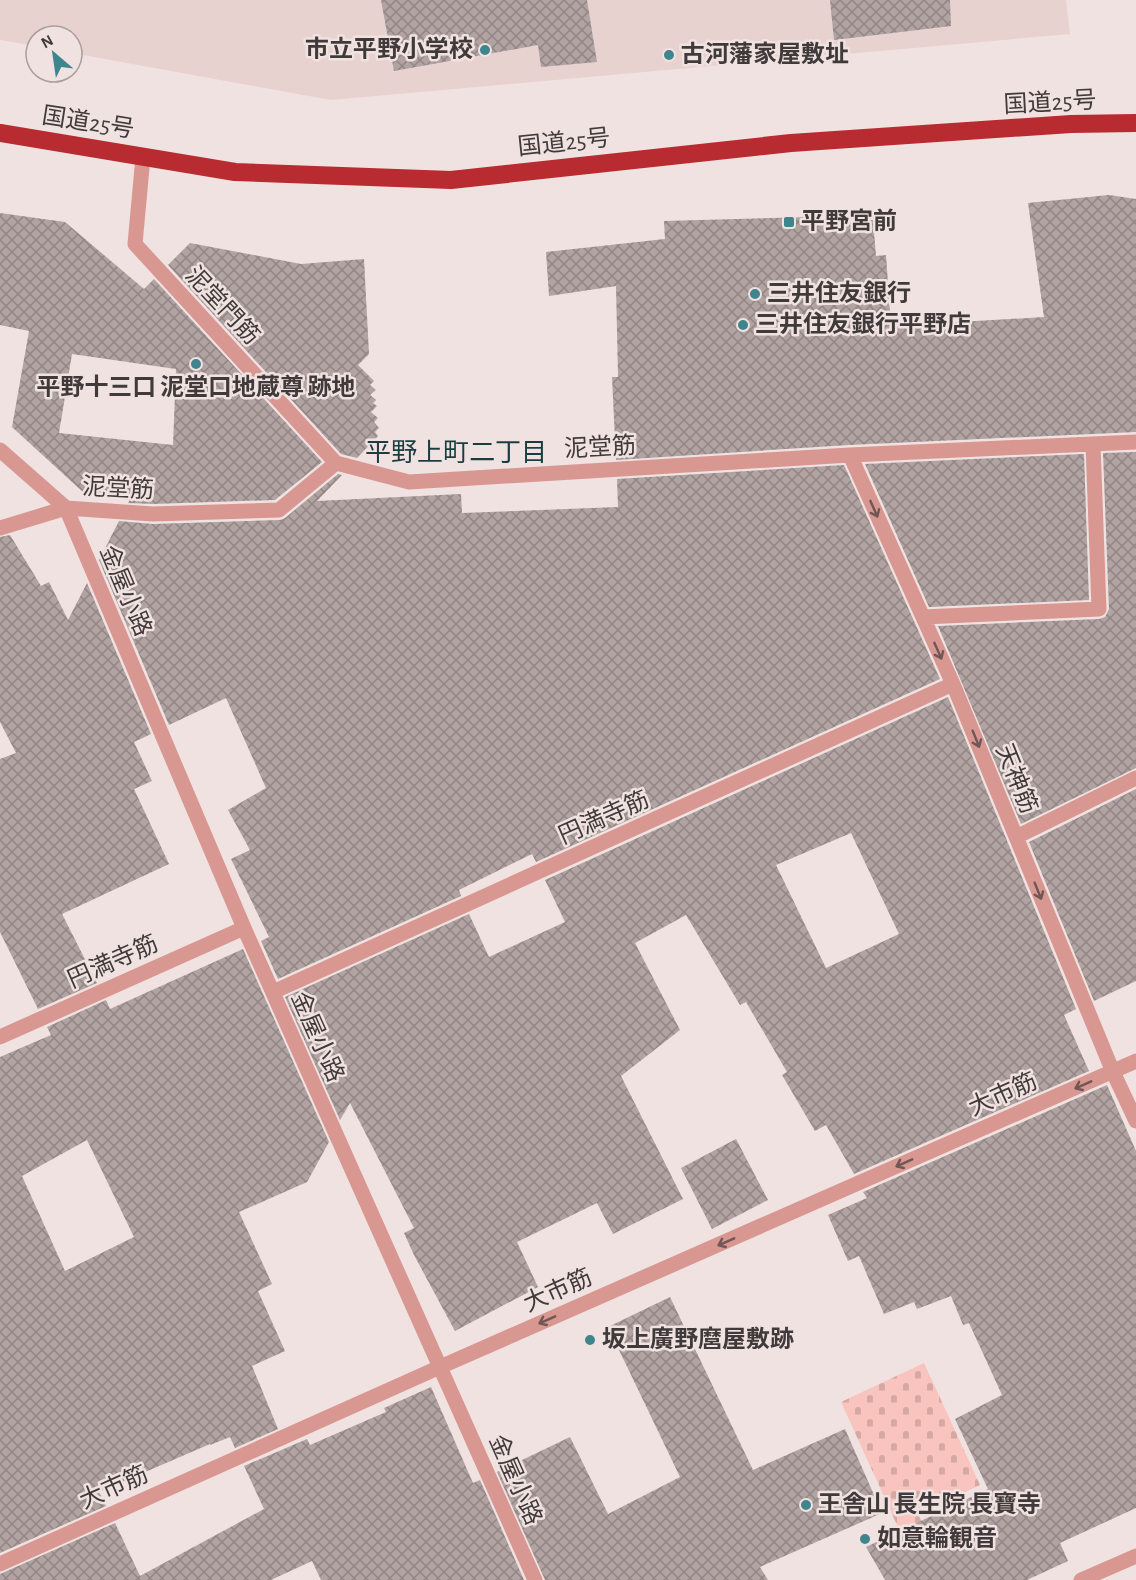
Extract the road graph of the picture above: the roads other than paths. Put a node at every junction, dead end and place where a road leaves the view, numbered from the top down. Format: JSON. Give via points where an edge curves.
{"nodes":[{"id":1,"x":1136,"y":123,"type":"edge"},
{"id":2,"x":0,"y":133,"type":"edge"},
{"id":3,"x":143,"y":157,"type":"junction"},
{"id":4,"x":1136,"y":442,"type":"edge"},
{"id":5,"x":1093,"y":444,"type":"junction"},
{"id":6,"x":0,"y":450,"type":"edge"},
{"id":7,"x":850,"y":455,"type":"junction"},
{"id":8,"x":336,"y":463,"type":"junction"},
{"id":9,"x":66,"y":508,"type":"junction"},
{"id":10,"x":0,"y":528,"type":"edge"},
{"id":11,"x":923,"y":617,"type":"junction"},
{"id":12,"x":953,"y":684,"type":"junction"},
{"id":13,"x":1136,"y":778,"type":"edge"},
{"id":14,"x":1016,"y":837,"type":"junction"},
{"id":15,"x":244,"y":928,"type":"junction"},
{"id":16,"x":273,"y":992,"type":"junction"},
{"id":17,"x":0,"y":1037,"type":"edge"},
{"id":18,"x":1136,"y":1061,"type":"edge"},
{"id":19,"x":1113,"y":1071,"type":"junction"},
{"id":20,"x":1136,"y":1121,"type":"edge"},
{"id":21,"x":440,"y":1367,"type":"junction"},
{"id":22,"x":1136,"y":1556,"type":"edge"},
{"id":23,"x":0,"y":1564,"type":"edge"},
{"id":24,"x":535,"y":1580,"type":"edge"},
{"id":25,"x":1081,"y":1580,"type":"edge"}],
"edges":[{"from":1,"to":3,"type":"highway","name":"国道25号","via":[[791,143],[451,180],[235,172]]},
{"from":2,"to":3,"type":"highway","name":"国道25号"},
{"from":3,"to":8,"type":"street","name":"泥堂門筋","via":[[135,244]]},
{"from":4,"to":5,"type":"street","name":"泥堂筋"},
{"from":5,"to":7,"type":"street","name":"泥堂筋"},
{"from":5,"to":11,"type":"street","via":[[1099,609]]},
{"from":6,"to":9,"type":"street","name":"泥堂筋"},
{"from":7,"to":8,"type":"street","name":"泥堂筋","via":[[409,482]]},
{"from":7,"to":11,"type":"street","name":"天神筋","one_way":true},
{"from":8,"to":9,"type":"street","name":"泥堂筋","via":[[279,510],[153,514]]},
{"from":9,"to":10,"type":"street"},
{"from":9,"to":15,"type":"street","name":"金屋小路"},
{"from":11,"to":12,"type":"street","name":"天神筋","one_way":true},
{"from":12,"to":14,"type":"street","name":"天神筋","one_way":true},
{"from":12,"to":16,"type":"street","name":"円満寺筋"},
{"from":13,"to":14,"type":"street"},
{"from":14,"to":19,"type":"street","name":"天神筋","one_way":true},
{"from":15,"to":16,"type":"street","name":"金屋小路"},
{"from":15,"to":17,"type":"street","name":"円満寺筋"},
{"from":16,"to":21,"type":"street","name":"金屋小路"},
{"from":18,"to":19,"type":"street","name":"大市筋"},
{"from":19,"to":20,"type":"street","name":"天神筋"},
{"from":19,"to":21,"type":"street","name":"大市筋","one_way":true},
{"from":21,"to":23,"type":"street","name":"大市筋"},
{"from":21,"to":24,"type":"street","name":"金屋小路"},
{"from":22,"to":25,"type":"street"}]}
